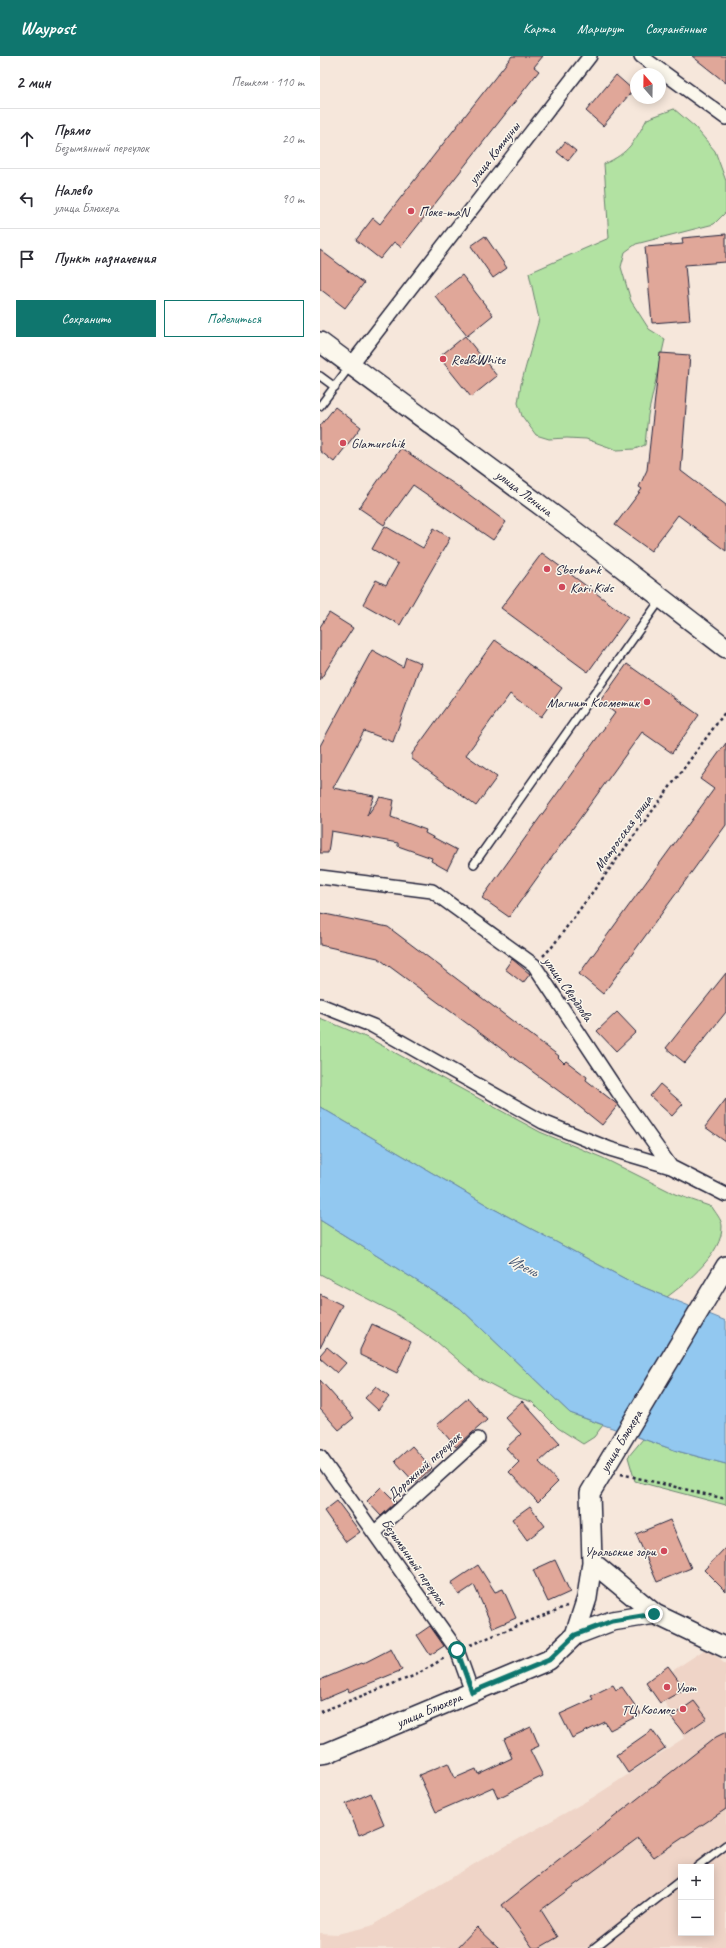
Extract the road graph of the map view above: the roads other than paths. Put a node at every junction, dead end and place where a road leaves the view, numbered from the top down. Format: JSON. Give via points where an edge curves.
{"nodes":[{"id":1,"x":590,"y":56,"type":"edge"},
{"id":2,"x":641,"y":56,"type":"edge"},
{"id":3,"x":726,"y":118,"type":"edge"},
{"id":4,"x":320,"y":342,"type":"edge"},
{"id":5,"x":351,"y":365,"type":"junction"},
{"id":6,"x":320,"y":376,"type":"edge"},
{"id":7,"x":335,"y":387,"type":"junction"},
{"id":8,"x":320,"y":406,"type":"edge"},
{"id":9,"x":662,"y":598,"type":"junction"},
{"id":10,"x":726,"y":648,"type":"edge"},
{"id":11,"x":474,"y":864,"type":"dead end"},
{"id":12,"x":320,"y":877,"type":"edge"},
{"id":13,"x":320,"y":1005,"type":"edge"},
{"id":14,"x":671,"y":1167,"type":"junction"},
{"id":15,"x":726,"y":1195,"type":"edge"},
{"id":16,"x":726,"y":1266,"type":"edge"},
{"id":17,"x":478,"y":1439,"type":"dead end"},
{"id":18,"x":320,"y":1457,"type":"edge"},
{"id":19,"x":374,"y":1533,"type":"junction"},
{"id":20,"x":592,"y":1562,"type":"junction"},
{"id":21,"x":654,"y":1614,"type":"junction"},
{"id":22,"x":575,"y":1635,"type":"junction"},
{"id":23,"x":726,"y":1648,"type":"edge"},
{"id":24,"x":472,"y":1692,"type":"junction"},
{"id":25,"x":320,"y":1754,"type":"edge"},
{"id":26,"x":726,"y":1844,"type":"edge"},
{"id":27,"x":701,"y":1864,"type":"edge"},
{"id":28,"x":678,"y":1882,"type":"edge"},
{"id":29,"x":594,"y":1948,"type":"edge"}],
"edges":[{"from":1,"to":5,"type":"street","name":"улица Коммуны"},
{"from":2,"to":3,"type":"street"},
{"from":4,"to":5,"type":"street","name":"улица Ленина"},
{"from":5,"to":7,"type":"lane"},
{"from":5,"to":9,"type":"street","name":"улица Ленина"},
{"from":6,"to":7,"type":"lane"},
{"from":7,"to":8,"type":"lane"},
{"from":9,"to":10,"type":"street","name":"улица Ленина"},
{"from":9,"to":11,"type":"lane"},
{"from":12,"to":14,"type":"street","name":"улица Свердлова","via":[[432,891],[534,965]]},
{"from":13,"to":14,"type":"street","name":"улица Свердлова","via":[[373,1026],[543,1122],[610,1149]]},
{"from":14,"to":15,"type":"street","name":"улица Свердлова"},
{"from":16,"to":20,"type":"street","name":"улица Блюхера","via":[[590,1493]]},
{"from":17,"to":19,"type":"street","name":"Дорожный переулок"},
{"from":18,"to":19,"type":"street","name":"Безымянный переулок"},
{"from":19,"to":24,"type":"street","name":"Безымянный переулок","via":[[457,1650]]},
{"from":20,"to":21,"type":"street"},
{"from":20,"to":22,"type":"street","name":"улица Блюхера","via":[[587,1598]]},
{"from":21,"to":22,"type":"street","name":"улица Блюхера","via":[[612,1621]]},
{"from":21,"to":23,"type":"street"},
{"from":22,"to":24,"type":"street","name":"улица Блюхера","via":[[549,1660]]},
{"from":24,"to":25,"type":"street","name":"улица Блюхера","via":[[328,1753]]},
{"from":26,"to":27,"type":"lane"},
{"from":28,"to":29,"type":"lane"}]}
